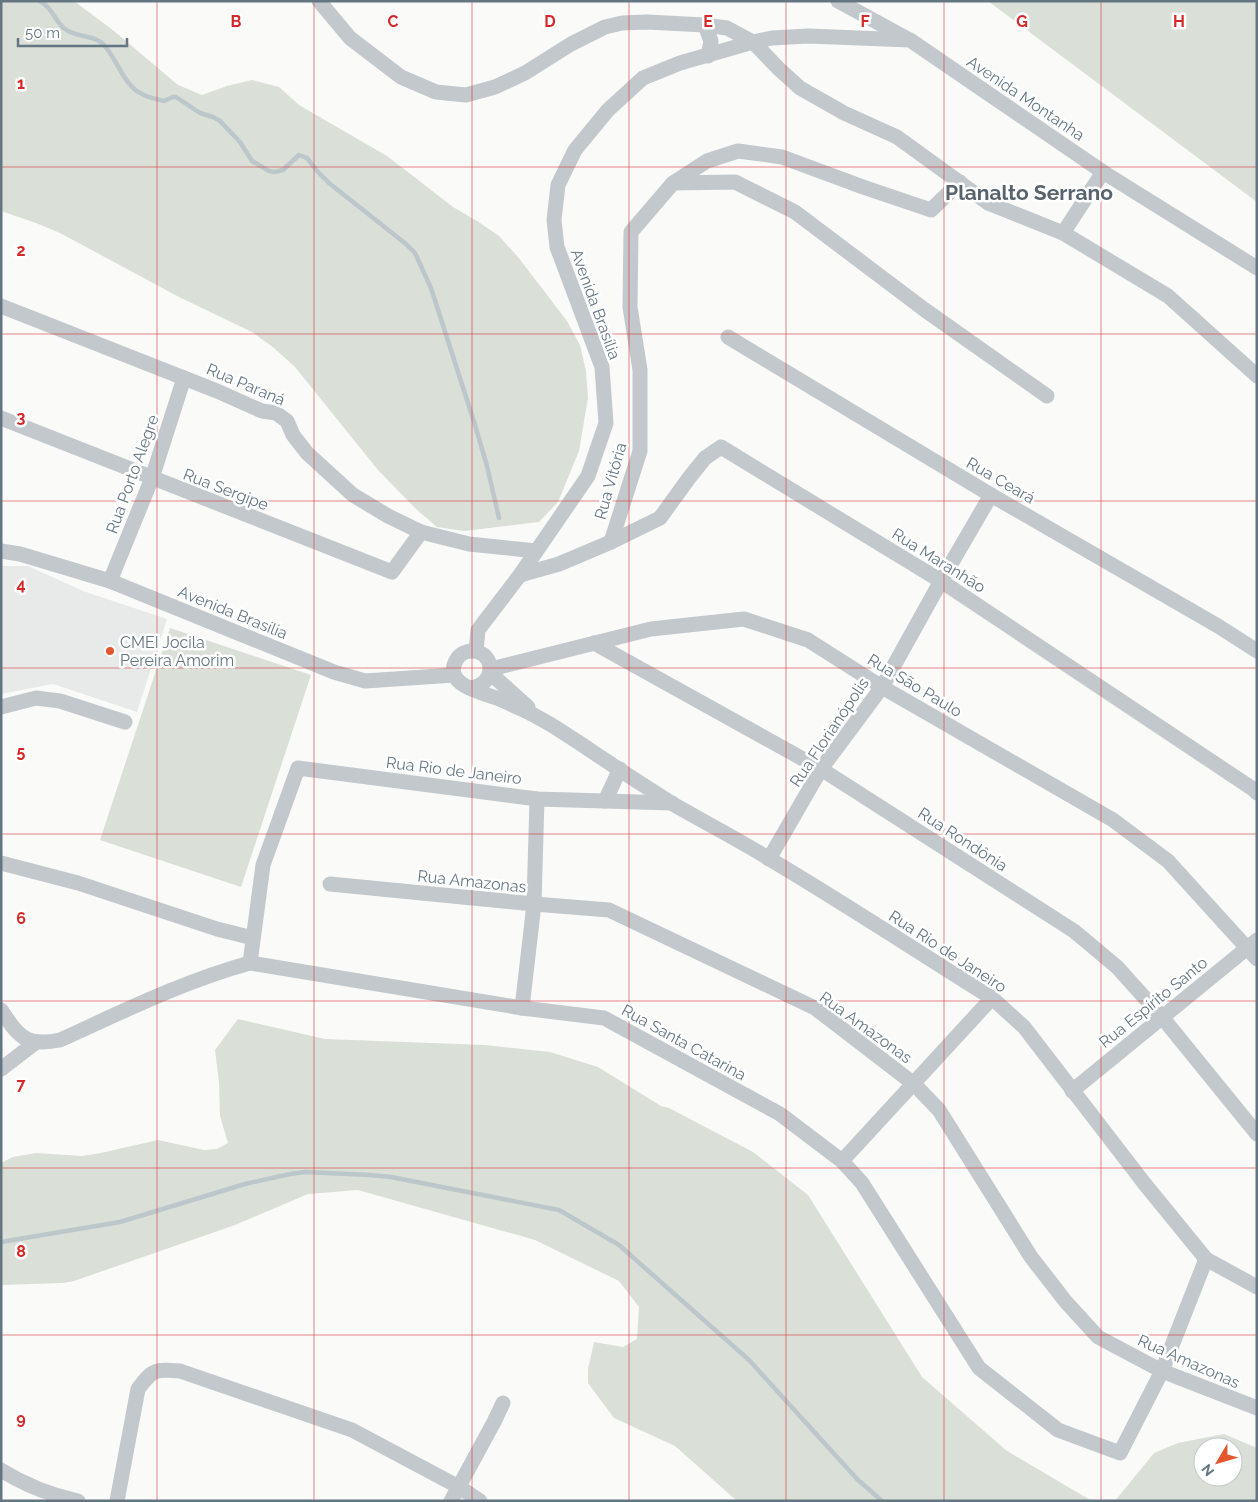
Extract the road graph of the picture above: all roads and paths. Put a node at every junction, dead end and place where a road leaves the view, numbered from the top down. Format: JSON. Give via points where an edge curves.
{"nodes":[{"id":1,"x":319,"y":1,"type":"edge"},
{"id":2,"x":838,"y":1,"type":"edge"},
{"id":3,"x":705,"y":25,"type":"junction"},
{"id":4,"x":910,"y":40,"type":"junction"},
{"id":5,"x":753,"y":42,"type":"junction"},
{"id":6,"x":708,"y":56,"type":"junction"},
{"id":7,"x":1103,"y":172,"type":"junction"},
{"id":8,"x":960,"y":182,"type":"junction"},
{"id":9,"x":673,"y":183,"type":"junction"},
{"id":10,"x":1063,"y":232,"type":"junction"},
{"id":11,"x":1257,"y":268,"type":"edge"},
{"id":12,"x":1,"y":306,"type":"edge"},
{"id":13,"x":728,"y":337,"type":"dead end"},
{"id":14,"x":1257,"y":376,"type":"edge"},
{"id":15,"x":184,"y":378,"type":"junction"},
{"id":16,"x":1046,"y":396,"type":"dead end"},
{"id":17,"x":1,"y":418,"type":"edge"},
{"id":18,"x":152,"y":478,"type":"junction"},
{"id":19,"x":991,"y":495,"type":"junction"},
{"id":20,"x":421,"y":532,"type":"junction"},
{"id":21,"x":611,"y":542,"type":"junction"},
{"id":22,"x":1,"y":551,"type":"edge"},
{"id":23,"x":536,"y":551,"type":"junction"},
{"id":24,"x":520,"y":575,"type":"junction"},
{"id":25,"x":110,"y":581,"type":"junction"},
{"id":26,"x":941,"y":581,"type":"junction"},
{"id":27,"x":594,"y":643,"type":"junction"},
{"id":28,"x":476,"y":651,"type":"junction"},
{"id":29,"x":1257,"y":651,"type":"edge"},
{"id":30,"x":490,"y":671,"type":"junction"},
{"id":31,"x":454,"y":675,"type":"junction"},
{"id":32,"x":882,"y":687,"type":"junction"},
{"id":33,"x":469,"y":688,"type":"junction"},
{"id":34,"x":1,"y":707,"type":"edge"},
{"id":35,"x":540,"y":718,"type":"junction"},
{"id":36,"x":125,"y":722,"type":"dead end"},
{"id":37,"x":822,"y":769,"type":"junction"},
{"id":38,"x":620,"y":770,"type":"junction"},
{"id":39,"x":1257,"y":793,"type":"edge"},
{"id":40,"x":537,"y":799,"type":"junction"},
{"id":41,"x":605,"y":801,"type":"junction"},
{"id":42,"x":673,"y":804,"type":"junction"},
{"id":43,"x":769,"y":858,"type":"junction"},
{"id":44,"x":1,"y":863,"type":"edge"},
{"id":45,"x":330,"y":884,"type":"dead end"},
{"id":46,"x":534,"y":904,"type":"junction"},
{"id":47,"x":253,"y":938,"type":"junction"},
{"id":48,"x":1252,"y":943,"type":"edge"},
{"id":49,"x":1257,"y":959,"type":"edge"},
{"id":50,"x":250,"y":964,"type":"junction"},
{"id":51,"x":992,"y":998,"type":"junction"},
{"id":52,"x":522,"y":1008,"type":"junction"},
{"id":53,"x":1,"y":1010,"type":"edge"},
{"id":54,"x":1162,"y":1017,"type":"junction"},
{"id":55,"x":35,"y":1043,"type":"junction"},
{"id":56,"x":1,"y":1069,"type":"edge"},
{"id":57,"x":914,"y":1084,"type":"junction"},
{"id":58,"x":1072,"y":1091,"type":"junction"},
{"id":59,"x":1257,"y":1134,"type":"edge"},
{"id":60,"x":842,"y":1161,"type":"junction"},
{"id":61,"x":1206,"y":1259,"type":"junction"},
{"id":62,"x":1257,"y":1287,"type":"edge"},
{"id":63,"x":1162,"y":1371,"type":"junction"},
{"id":64,"x":503,"y":1403,"type":"dead end"},
{"id":65,"x":1257,"y":1408,"type":"edge"},
{"id":66,"x":1,"y":1470,"type":"edge"},
{"id":67,"x":459,"y":1487,"type":"junction"},
{"id":68,"x":53,"y":1499,"type":"edge"},
{"id":69,"x":78,"y":1501,"type":"edge"},
{"id":70,"x":117,"y":1501,"type":"edge"},
{"id":71,"x":451,"y":1501,"type":"edge"},
{"id":72,"x":480,"y":1501,"type":"edge"}],
"edges":[{"from":1,"to":3,"type":"street","via":[[350,38],[401,77],[436,92],[466,95],[495,87],[525,73],[605,27],[647,22]]},
{"from":2,"to":4,"type":"street","name":"Avenida Montanha"},
{"from":3,"to":5,"type":"street","via":[[727,28]]},
{"from":3,"to":6,"type":"street","via":[[711,41]]},
{"from":4,"to":5,"type":"street","via":[[808,36]]},
{"from":4,"to":7,"type":"street","name":"Avenida Montanha"},
{"from":5,"to":6,"type":"street","name":"Avenida Brasília"},
{"from":5,"to":8,"type":"street","via":[[800,88],[897,137]]},
{"from":6,"to":23,"type":"street","name":"Avenida Brasília","via":[[643,78],[608,110],[575,150],[558,185],[554,220],[557,247],[602,367],[606,423],[588,476]]},
{"from":7,"to":10,"type":"street"},
{"from":7,"to":11,"type":"street","name":"Avenida Montanha"},
{"from":8,"to":9,"type":"street","name":"Rua Vitória","via":[[931,210],[782,157],[738,151],[707,161]]},
{"from":8,"to":10,"type":"street","via":[[988,202]]},
{"from":9,"to":16,"type":"street","via":[[734,182],[795,212]]},
{"from":9,"to":21,"type":"street","name":"Rua Vitória","via":[[631,232],[630,306],[640,370],[640,451]]},
{"from":10,"to":14,"type":"street","via":[[1168,296]]},
{"from":12,"to":15,"type":"street","name":"Rua Paraná"},
{"from":13,"to":19,"type":"street","name":"Rua Ceará"},
{"from":15,"to":18,"type":"street","name":"Rua Porto Alegre"},
{"from":15,"to":20,"type":"street","name":"Rua Paraná","via":[[262,411],[276,413],[287,421],[307,453],[353,495]]},
{"from":17,"to":18,"type":"street","name":"Rua Sergipe"},
{"from":18,"to":20,"type":"street","name":"Rua Sergipe","via":[[392,572]]},
{"from":18,"to":25,"type":"street","name":"Rua Porto Alegre"},
{"from":19,"to":26,"type":"street","name":"Rua Florianópolis"},
{"from":19,"to":29,"type":"street","name":"Rua Ceará"},
{"from":20,"to":23,"type":"street","name":"Rua Paraná","via":[[469,544]]},
{"from":21,"to":24,"type":"street","name":"Rua Vitória","via":[[559,564]]},
{"from":21,"to":26,"type":"street","name":"Rua Maranhão","via":[[660,518],[705,458],[721,447]]},
{"from":22,"to":25,"type":"street","name":"Avenida Brasília"},
{"from":23,"to":24,"type":"street","name":"Avenida Brasília"},
{"from":24,"to":28,"type":"street","name":"Avenida Brasília","via":[[478,630]]},
{"from":25,"to":31,"type":"street","name":"Avenida Brasília","via":[[334,672],[365,681]]},
{"from":26,"to":32,"type":"street","name":"Rua Florianópolis"},
{"from":26,"to":39,"type":"street","name":"Rua Maranhão"},
{"from":27,"to":30,"type":"street","name":"Rua São Paulo"},
{"from":27,"to":32,"type":"street","name":"Rua São Paulo","via":[[651,629],[744,619],[808,640]]},
{"from":27,"to":37,"type":"street","name":"Rua Rondônia"},
{"from":28,"to":30,"type":"street","via":[[486,658]]},
{"from":28,"to":31,"type":"street","via":[[458,656]]},
{"from":30,"to":33,"type":"street","via":[[482,685]]},
{"from":30,"to":35,"type":"street","name":"Rua Rio de Janeiro"},
{"from":31,"to":33,"type":"street"},
{"from":32,"to":37,"type":"street","name":"Rua Florianópolis"},
{"from":32,"to":48,"type":"street","name":"Rua São Paulo","via":[[1113,820],[1168,861]]},
{"from":33,"to":35,"type":"street","name":"Rua Rio de Janeiro"},
{"from":34,"to":36,"type":"street","via":[[36,698],[60,701]]},
{"from":35,"to":38,"type":"street","name":"Rua Rio de Janeiro"},
{"from":37,"to":43,"type":"street","name":"Rua Florianópolis"},
{"from":37,"to":54,"type":"street","name":"Rua Rondônia","via":[[1074,931],[1117,966]]},
{"from":38,"to":41,"type":"street"},
{"from":38,"to":42,"type":"street","name":"Rua Rio de Janeiro"},
{"from":40,"to":41,"type":"street","name":"Rua Rio de Janeiro"},
{"from":40,"to":46,"type":"street"},
{"from":40,"to":47,"type":"street","name":"Rua Rio de Janeiro","via":[[298,768],[263,865]]},
{"from":41,"to":42,"type":"street","name":"Rua Rio de Janeiro"},
{"from":42,"to":43,"type":"street","name":"Rua Rio de Janeiro"},
{"from":43,"to":51,"type":"street","name":"Rua Rio de Janeiro"},
{"from":44,"to":47,"type":"street","via":[[78,883]]},
{"from":45,"to":46,"type":"street","name":"Rua Amazonas"},
{"from":46,"to":52,"type":"street"},
{"from":46,"to":57,"type":"street","name":"Rua Amazonas","via":[[609,910],[815,1008]]},
{"from":47,"to":50,"type":"street"},
{"from":48,"to":49,"type":"street","name":"Rua São Paulo"},
{"from":48,"to":54,"type":"street","name":"Rua Espírito Santo"},
{"from":50,"to":52,"type":"street","name":"Rua Santa Catarina"},
{"from":50,"to":55,"type":"street","via":[[178,987],[60,1040]]},
{"from":51,"to":57,"type":"street"},
{"from":51,"to":58,"type":"street","name":"Rua Rio de Janeiro","via":[[1024,1027]]},
{"from":52,"to":60,"type":"street","name":"Rua Santa Catarina","via":[[604,1018],[780,1114]]},
{"from":53,"to":55,"type":"street","via":[[26,1040]]},
{"from":54,"to":58,"type":"street","name":"Rua Espírito Santo"},
{"from":54,"to":59,"type":"street","name":"Rua Rondônia"},
{"from":55,"to":56,"type":"street"},
{"from":57,"to":60,"type":"street"},
{"from":57,"to":63,"type":"street","name":"Rua Amazonas","via":[[939,1110],[1031,1257],[1066,1302],[1098,1337]]},
{"from":58,"to":61,"type":"street","name":"Rua Rio de Janeiro"},
{"from":60,"to":63,"type":"street","name":"Rua Santa Catarina","via":[[862,1182],[979,1368],[1058,1430],[1120,1453]]},
{"from":61,"to":62,"type":"street"},
{"from":61,"to":63,"type":"street"},
{"from":63,"to":65,"type":"street","name":"Rua Amazonas"},
{"from":64,"to":67,"type":"street"},
{"from":66,"to":68,"type":"street"},
{"from":67,"to":70,"type":"street","via":[[352,1430],[180,1371],[160,1369],[149,1375],[138,1389]]},
{"from":67,"to":71,"type":"street"},
{"from":67,"to":72,"type":"street"},
{"from":68,"to":69,"type":"street"}]}
